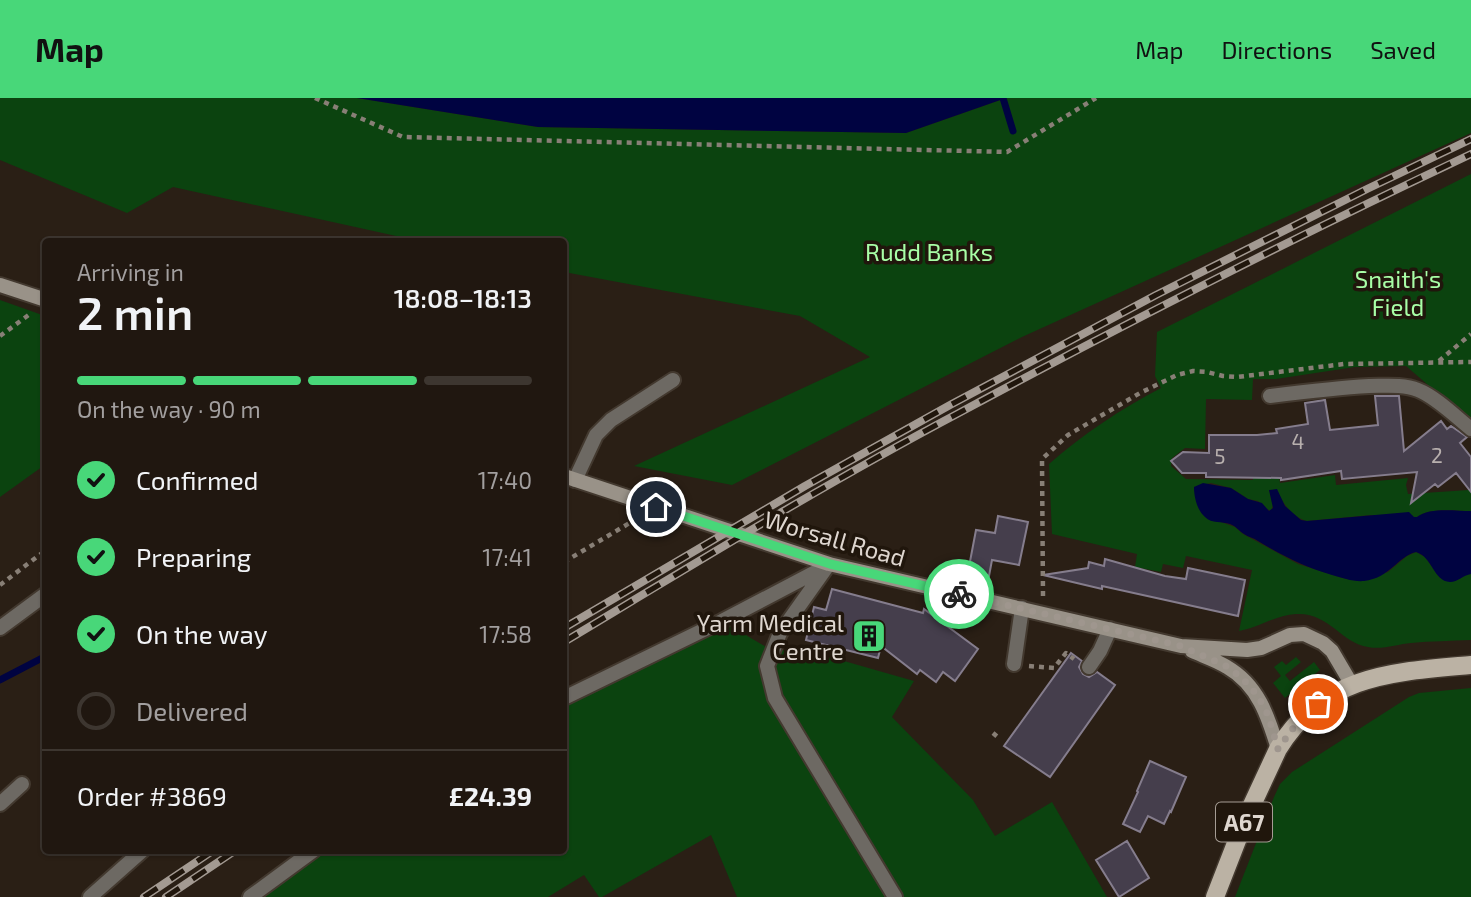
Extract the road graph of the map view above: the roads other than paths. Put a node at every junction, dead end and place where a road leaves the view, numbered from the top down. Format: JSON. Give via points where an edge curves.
{"nodes":[{"id":1,"x":0,"y":285,"type":"edge"},
{"id":2,"x":41,"y":305,"type":"edge"},
{"id":3,"x":673,"y":380,"type":"dead end"},
{"id":4,"x":1270,"y":396,"type":"dead end"},
{"id":5,"x":1471,"y":429,"type":"edge"},
{"id":6,"x":569,"y":478,"type":"edge"},
{"id":7,"x":830,"y":564,"type":"junction"},
{"id":8,"x":42,"y":597,"type":"edge"},
{"id":9,"x":1022,"y":608,"type":"junction"},
{"id":10,"x":0,"y":628,"type":"edge"},
{"id":11,"x":1110,"y":629,"type":"junction"},
{"id":12,"x":1181,"y":646,"type":"junction"},
{"id":13,"x":1021,"y":665,"type":"road end"},
{"id":14,"x":1471,"y":665,"type":"edge"},
{"id":15,"x":1089,"y":667,"type":"dead end"},
{"id":16,"x":1352,"y":685,"type":"junction"},
{"id":17,"x":567,"y":697,"type":"edge"},
{"id":18,"x":1278,"y":749,"type":"junction"},
{"id":19,"x":22,"y":784,"type":"dead end"},
{"id":20,"x":0,"y":804,"type":"edge"},
{"id":21,"x":138,"y":854,"type":"edge"},
{"id":22,"x":309,"y":854,"type":"edge"},
{"id":23,"x":259,"y":894,"type":"edge"},
{"id":24,"x":90,"y":897,"type":"edge"},
{"id":25,"x":895,"y":897,"type":"edge"},
{"id":26,"x":1215,"y":897,"type":"edge"}],
"edges":[{"from":1,"to":2,"type":"main road"},
{"from":3,"to":6,"type":"street","via":[[611,420]]},
{"from":4,"to":5,"type":"street","via":[[1339,387],[1409,388],[1431,397]]},
{"from":6,"to":7,"type":"main road","name":"Worsall Road"},
{"from":7,"to":9,"type":"main road","name":"Worsall Road"},
{"from":7,"to":17,"type":"street"},
{"from":7,"to":25,"type":"street","via":[[780,633],[767,666],[775,698]]},
{"from":8,"to":10,"type":"street"},
{"from":9,"to":11,"type":"main road","name":"Worsall Road"},
{"from":9,"to":13,"type":"street"},
{"from":11,"to":12,"type":"main road","name":"Worsall Road"},
{"from":11,"to":15,"type":"street"},
{"from":12,"to":16,"type":"main road","name":"Worsall Road","via":[[1247,650],[1304,634],[1332,651]]},
{"from":12,"to":18,"type":"main road","name":"Worsall Road","via":[[1242,678],[1268,715]]},
{"from":14,"to":16,"type":"main road","number":"A67","via":[[1398,672]]},
{"from":16,"to":18,"type":"main road","number":"A67","via":[[1310,711]]},
{"from":18,"to":26,"type":"main road","number":"A67"},
{"from":19,"to":20,"type":"street"},
{"from":21,"to":24,"type":"street"},
{"from":22,"to":23,"type":"street"}]}
